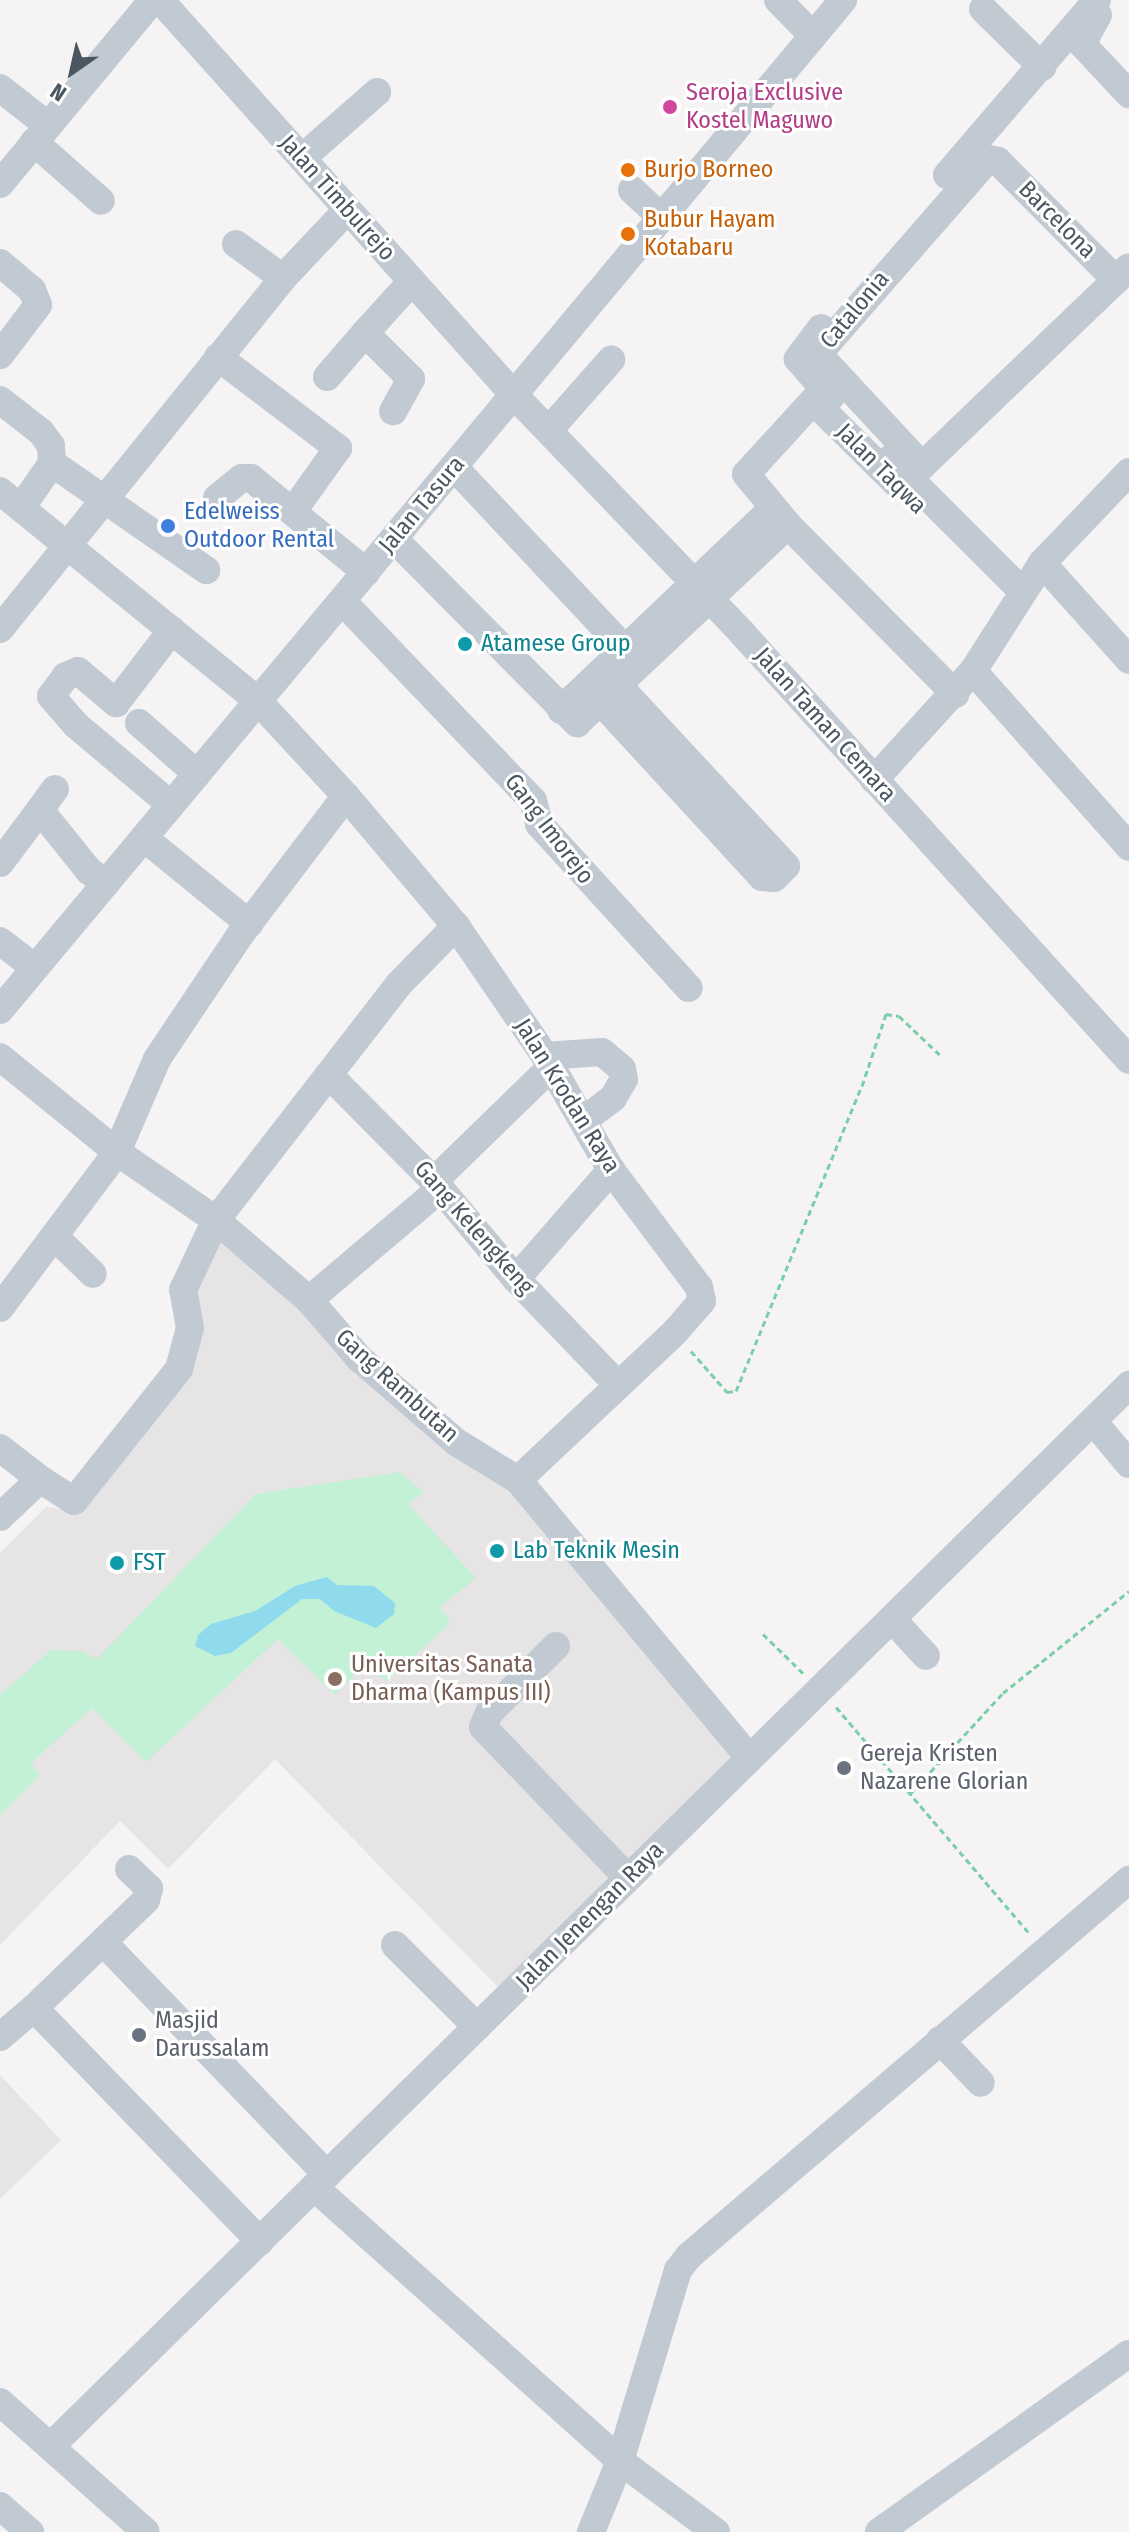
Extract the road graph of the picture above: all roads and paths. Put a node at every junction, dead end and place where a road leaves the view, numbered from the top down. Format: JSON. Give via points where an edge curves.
{"nodes":[{"id":1,"x":153,"y":0,"type":"edge"},
{"id":2,"x":160,"y":0,"type":"edge"},
{"id":3,"x":778,"y":0,"type":"edge"},
{"id":4,"x":843,"y":0,"type":"edge"},
{"id":5,"x":1097,"y":0,"type":"edge"},
{"id":6,"x":1112,"y":0,"type":"edge"},
{"id":7,"x":983,"y":9,"type":"dead end"},
{"id":8,"x":813,"y":36,"type":"junction"},
{"id":9,"x":1042,"y":67,"type":"junction"},
{"id":10,"x":0,"y":88,"type":"edge"},
{"id":11,"x":377,"y":92,"type":"dead end"},
{"id":12,"x":1129,"y":94,"type":"edge"},
{"id":13,"x":40,"y":133,"type":"junction"},
{"id":14,"x":302,"y":158,"type":"junction"},
{"id":15,"x":998,"y":161,"type":"joint"},
{"id":16,"x":3,"y":173,"type":"edge"},
{"id":17,"x":632,"y":190,"type":"dead end"},
{"id":18,"x":101,"y":201,"type":"dead end"},
{"id":19,"x":347,"y":210,"type":"junction"},
{"id":20,"x":662,"y":218,"type":"junction"},
{"id":21,"x":236,"y":244,"type":"dead end"},
{"id":22,"x":0,"y":263,"type":"edge"},
{"id":23,"x":1122,"y":273,"type":"edge"},
{"id":24,"x":283,"y":278,"type":"junction"},
{"id":25,"x":412,"y":281,"type":"junction"},
{"id":26,"x":365,"y":333,"type":"junction"},
{"id":27,"x":0,"y":355,"type":"edge"},
{"id":28,"x":218,"y":357,"type":"junction"},
{"id":29,"x":611,"y":360,"type":"dead end"},
{"id":30,"x":327,"y":377,"type":"dead end"},
{"id":31,"x":514,"y":395,"type":"junction"},
{"id":32,"x":0,"y":400,"type":"edge"},
{"id":33,"x":393,"y":411,"type":"dead end"},
{"id":34,"x":549,"y":430,"type":"junction"},
{"id":35,"x":52,"y":463,"type":"junction"},
{"id":36,"x":454,"y":467,"type":"junction"},
{"id":37,"x":1129,"y":472,"type":"edge"},
{"id":38,"x":922,"y":479,"type":"junction"},
{"id":39,"x":217,"y":498,"type":"dead end"},
{"id":40,"x":10,"y":500,"type":"edge"},
{"id":41,"x":103,"y":500,"type":"junction"},
{"id":42,"x":293,"y":511,"type":"junction"},
{"id":43,"x":781,"y":516,"type":"junction"},
{"id":44,"x":394,"y":539,"type":"junction"},
{"id":45,"x":67,"y":548,"type":"junction"},
{"id":46,"x":1042,"y":563,"type":"junction"},
{"id":47,"x":206,"y":570,"type":"dead end"},
{"id":48,"x":366,"y":572,"type":"junction"},
{"id":49,"x":702,"y":592,"type":"junction"},
{"id":50,"x":1020,"y":598,"type":"junction"},
{"id":51,"x":342,"y":601,"type":"junction"},
{"id":52,"x":0,"y":629,"type":"edge"},
{"id":53,"x":172,"y":630,"type":"junction"},
{"id":54,"x":632,"y":658,"type":"junction"},
{"id":55,"x":1129,"y":660,"type":"edge"},
{"id":56,"x":973,"y":671,"type":"junction"},
{"id":57,"x":955,"y":694,"type":"junction"},
{"id":58,"x":611,"y":695,"type":"junction"},
{"id":59,"x":258,"y":701,"type":"junction"},
{"id":60,"x":561,"y":710,"type":"junction"},
{"id":61,"x":139,"y":723,"type":"dead end"},
{"id":62,"x":197,"y":774,"type":"junction"},
{"id":63,"x":874,"y":780,"type":"junction"},
{"id":64,"x":346,"y":796,"type":"junction"},
{"id":65,"x":171,"y":805,"type":"junction"},
{"id":66,"x":712,"y":806,"type":"dead end"},
{"id":67,"x":144,"y":838,"type":"junction"},
{"id":68,"x":1129,"y":847,"type":"edge"},
{"id":69,"x":0,"y":863,"type":"edge"},
{"id":70,"x":106,"y":883,"type":"junction"},
{"id":71,"x":250,"y":924,"type":"junction"},
{"id":72,"x":456,"y":926,"type":"junction"},
{"id":73,"x":0,"y":941,"type":"edge"},
{"id":74,"x":35,"y":968,"type":"junction"},
{"id":75,"x":689,"y":988,"type":"dead end"},
{"id":76,"x":0,"y":1010,"type":"edge"},
{"id":77,"x":0,"y":1057,"type":"edge"},
{"id":78,"x":942,"y":1057,"type":"dead end"},
{"id":79,"x":1129,"y":1060,"type":"edge"},
{"id":80,"x":547,"y":1062,"type":"junction"},
{"id":81,"x":329,"y":1075,"type":"junction"},
{"id":82,"x":584,"y":1120,"type":"junction"},
{"id":83,"x":117,"y":1152,"type":"junction"},
{"id":84,"x":611,"y":1170,"type":"junction"},
{"id":85,"x":438,"y":1184,"type":"junction"},
{"id":86,"x":216,"y":1220,"type":"junction"},
{"id":87,"x":54,"y":1236,"type":"junction"},
{"id":88,"x":93,"y":1274,"type":"dead end"},
{"id":89,"x":516,"y":1279,"type":"junction"},
{"id":90,"x":309,"y":1300,"type":"junction"},
{"id":91,"x":0,"y":1308,"type":"edge"},
{"id":92,"x":675,"y":1332,"type":"junction"},
{"id":93,"x":616,"y":1383,"type":"junction"},
{"id":94,"x":1129,"y":1385,"type":"edge"},
{"id":95,"x":1093,"y":1421,"type":"junction"},
{"id":96,"x":0,"y":1448,"type":"edge"},
{"id":97,"x":1129,"y":1464,"type":"edge"},
{"id":98,"x":40,"y":1479,"type":"junction"},
{"id":99,"x":518,"y":1480,"type":"junction"},
{"id":100,"x":0,"y":1517,"type":"edge"},
{"id":101,"x":1129,"y":1591,"type":"edge"},
{"id":102,"x":892,"y":1619,"type":"junction"},
{"id":103,"x":763,"y":1634,"type":"dead end"},
{"id":104,"x":556,"y":1646,"type":"dead end"},
{"id":105,"x":926,"y":1656,"type":"dead end"},
{"id":106,"x":820,"y":1689,"type":"junction"},
{"id":107,"x":750,"y":1758,"type":"junction"},
{"id":108,"x":910,"y":1794,"type":"junction"},
{"id":109,"x":129,"y":1869,"type":"dead end"},
{"id":110,"x":628,"y":1878,"type":"junction"},
{"id":111,"x":1129,"y":1880,"type":"edge"},
{"id":112,"x":103,"y":1942,"type":"junction"},
{"id":113,"x":395,"y":1945,"type":"dead end"},
{"id":114,"x":1045,"y":1950,"type":"junction"},
{"id":115,"x":34,"y":2008,"type":"junction"},
{"id":116,"x":477,"y":2027,"type":"junction"},
{"id":117,"x":0,"y":2037,"type":"edge"},
{"id":118,"x":940,"y":2040,"type":"junction"},
{"id":119,"x":981,"y":2083,"type":"dead end"},
{"id":120,"x":321,"y":2181,"type":"junction"},
{"id":121,"x":260,"y":2241,"type":"junction"},
{"id":122,"x":1129,"y":2354,"type":"edge"},
{"id":123,"x":0,"y":2402,"type":"edge"},
{"id":124,"x":51,"y":2446,"type":"junction"},
{"id":125,"x":620,"y":2461,"type":"junction"},
{"id":126,"x":0,"y":2506,"type":"edge"},
{"id":127,"x":891,"y":2530,"type":"edge"},
{"id":128,"x":30,"y":2532,"type":"edge"},
{"id":129,"x":146,"y":2532,"type":"edge"},
{"id":130,"x":591,"y":2532,"type":"edge"},
{"id":131,"x":716,"y":2532,"type":"edge"}],
"edges":[{"from":1,"to":13,"type":"street"},
{"from":2,"to":14,"type":"street","name":"Jalan Timbulrejo"},
{"from":3,"to":8,"type":"street"},
{"from":4,"to":8,"type":"street","name":"Jalan Tasura"},
{"from":5,"to":9,"type":"street"},
{"from":6,"to":12,"type":"street","via":[[1082,44]]},
{"from":7,"to":9,"type":"street"},
{"from":8,"to":20,"type":"street","name":"Jalan Tasura"},
{"from":9,"to":38,"type":"street","via":[[798,359]]},
{"from":10,"to":13,"type":"street"},
{"from":11,"to":14,"type":"street"},
{"from":13,"to":16,"type":"street"},
{"from":13,"to":18,"type":"street"},
{"from":14,"to":19,"type":"street","name":"Jalan Timbulrejo"},
{"from":15,"to":23,"type":"street","name":"Barcelona"},
{"from":15,"to":38,"type":"street","name":"Catalonia","via":[[988,159],[980,165],[818,354]]},
{"from":17,"to":20,"type":"street"},
{"from":19,"to":24,"type":"street"},
{"from":19,"to":25,"type":"street","name":"Jalan Timbulrejo"},
{"from":20,"to":31,"type":"street","name":"Jalan Tasura"},
{"from":21,"to":24,"type":"street"},
{"from":22,"to":27,"type":"street","via":[[32,290],[38,305]]},
{"from":23,"to":38,"type":"street"},
{"from":24,"to":28,"type":"street"},
{"from":25,"to":26,"type":"street"},
{"from":25,"to":31,"type":"street","name":"Jalan Timbulrejo"},
{"from":26,"to":30,"type":"street"},
{"from":26,"to":33,"type":"street","via":[[411,379]]},
{"from":28,"to":41,"type":"street"},
{"from":28,"to":42,"type":"street","via":[[338,448]]},
{"from":29,"to":34,"type":"street"},
{"from":31,"to":34,"type":"street","name":"Jalan Taman Cemara"},
{"from":31,"to":36,"type":"street","name":"Jalan Tasura"},
{"from":32,"to":35,"type":"street","via":[[41,432],[51,446]]},
{"from":34,"to":49,"type":"street","name":"Jalan Taman Cemara"},
{"from":35,"to":40,"type":"street"},
{"from":35,"to":41,"type":"street"},
{"from":36,"to":44,"type":"street","name":"Jalan Tasura"},
{"from":36,"to":54,"type":"street"},
{"from":37,"to":46,"type":"street"},
{"from":38,"to":50,"type":"street","name":"Catalonia"},
{"from":39,"to":42,"type":"street","via":[[242,478],[251,478]]},
{"from":40,"to":45,"type":"street","name":"Jalan Krodan Raya"},
{"from":41,"to":45,"type":"street"},
{"from":41,"to":47,"type":"street"},
{"from":42,"to":48,"type":"street"},
{"from":43,"to":49,"type":"street"},
{"from":43,"to":50,"type":"street","name":"Jalan Taqwa","via":[[747,478],[746,469],[813,401]]},
{"from":43,"to":57,"type":"street"},
{"from":44,"to":48,"type":"street","name":"Jalan Tasura"},
{"from":44,"to":60,"type":"street"},
{"from":45,"to":52,"type":"street"},
{"from":45,"to":53,"type":"street","name":"Jalan Krodan Raya"},
{"from":46,"to":50,"type":"street"},
{"from":46,"to":55,"type":"street"},
{"from":48,"to":51,"type":"street","name":"Jalan Tasura"},
{"from":49,"to":54,"type":"street"},
{"from":49,"to":63,"type":"street","name":"Jalan Taman Cemara"},
{"from":50,"to":56,"type":"street"},
{"from":51,"to":59,"type":"street","name":"Jalan Tasura"},
{"from":51,"to":75,"type":"street","name":"Gang Imorejo","via":[[533,801],[539,824],[549,836]]},
{"from":53,"to":59,"type":"street","name":"Jalan Krodan Raya"},
{"from":53,"to":65,"type":"street","via":[[116,703],[78,671],[59,682],[51,696],[76,725]]},
{"from":54,"to":58,"type":"street"},
{"from":54,"to":60,"type":"street"},
{"from":56,"to":57,"type":"street"},
{"from":56,"to":68,"type":"street"},
{"from":57,"to":63,"type":"street"},
{"from":58,"to":60,"type":"street","via":[[577,723]]},
{"from":58,"to":66,"type":"street"},
{"from":59,"to":62,"type":"street","name":"Jalan Tasura"},
{"from":59,"to":64,"type":"street","name":"Jalan Krodan Raya"},
{"from":61,"to":62,"type":"street"},
{"from":62,"to":65,"type":"street","name":"Jalan Tasura"},
{"from":63,"to":79,"type":"street","name":"Jalan Taman Cemara"},
{"from":64,"to":71,"type":"street"},
{"from":64,"to":72,"type":"street","name":"Jalan Krodan Raya"},
{"from":65,"to":67,"type":"street","name":"Jalan Tasura"},
{"from":67,"to":70,"type":"street","name":"Jalan Tasura"},
{"from":67,"to":71,"type":"street"},
{"from":69,"to":70,"type":"street","via":[[48,800],[89,871]]},
{"from":70,"to":74,"type":"street","name":"Jalan Tasura"},
{"from":71,"to":83,"type":"street","via":[[157,1059]]},
{"from":72,"to":80,"type":"street","name":"Jalan Krodan Raya"},
{"from":72,"to":81,"type":"street","via":[[398,985]]},
{"from":73,"to":74,"type":"street"},
{"from":74,"to":76,"type":"street","name":"Jalan Tasura"},
{"from":77,"to":83,"type":"street","name":"Gang Rambutan"},
{"from":78,"to":92,"type":"path","via":[[899,1016],[886,1014],[862,1086],[736,1391],[727,1392]]},
{"from":80,"to":82,"type":"street","name":"Jalan Krodan Raya"},
{"from":80,"to":82,"type":"street","via":[[602,1052],[622,1069],[624,1079],[613,1098]]},
{"from":80,"to":85,"type":"street"},
{"from":81,"to":85,"type":"street","name":"Gang Kelengkeng"},
{"from":81,"to":86,"type":"street"},
{"from":82,"to":84,"type":"street","name":"Jalan Krodan Raya"},
{"from":83,"to":86,"type":"street","name":"Gang Rambutan"},
{"from":83,"to":87,"type":"street"},
{"from":84,"to":89,"type":"street"},
{"from":84,"to":92,"type":"street","name":"Jalan Krodan Raya","via":[[702,1293],[702,1301]]},
{"from":85,"to":89,"type":"street","name":"Gang Kelengkeng"},
{"from":85,"to":90,"type":"street"},
{"from":86,"to":90,"type":"street","name":"Gang Rambutan"},
{"from":86,"to":98,"type":"street","via":[[183,1290],[190,1328],[179,1369],[74,1501]]},
{"from":87,"to":88,"type":"street"},
{"from":87,"to":91,"type":"street"},
{"from":89,"to":93,"type":"street","name":"Gang Kelengkeng"},
{"from":90,"to":99,"type":"street","name":"Gang Rambutan","via":[[360,1359],[456,1442]]},
{"from":92,"to":93,"type":"street","name":"Jalan Krodan Raya"},
{"from":93,"to":99,"type":"street","name":"Jalan Krodan Raya"},
{"from":94,"to":95,"type":"street","name":"Jalan Jenengan Raya"},
{"from":95,"to":97,"type":"street"},
{"from":95,"to":102,"type":"street","name":"Jalan Jenengan Raya"},
{"from":96,"to":98,"type":"street"},
{"from":98,"to":100,"type":"street"},
{"from":99,"to":107,"type":"street","name":"Gang Rambutan"},
{"from":101,"to":108,"type":"path","via":[[1003,1693]]},
{"from":102,"to":105,"type":"street"},
{"from":102,"to":106,"type":"street","name":"Jalan Jenengan Raya"},
{"from":103,"to":106,"type":"path"},
{"from":104,"to":110,"type":"street","via":[[489,1713],[483,1727]]},
{"from":106,"to":107,"type":"street","name":"Jalan Jenengan Raya"},
{"from":106,"to":108,"type":"path"},
{"from":107,"to":110,"type":"street","name":"Jalan Jenengan Raya"},
{"from":108,"to":114,"type":"path"},
{"from":109,"to":112,"type":"street","via":[[149,1888],[148,1896]]},
{"from":110,"to":116,"type":"street","name":"Jalan Jenengan Raya"},
{"from":111,"to":114,"type":"street"},
{"from":112,"to":115,"type":"street"},
{"from":112,"to":120,"type":"street"},
{"from":113,"to":116,"type":"street"},
{"from":114,"to":118,"type":"street"},
{"from":115,"to":117,"type":"street"},
{"from":115,"to":121,"type":"street"},
{"from":116,"to":120,"type":"street","name":"Jalan Jenengan Raya"},
{"from":118,"to":119,"type":"street"},
{"from":118,"to":125,"type":"street","via":[[689,2256],[670,2289]]},
{"from":120,"to":121,"type":"street","name":"Jalan Jenengan Raya"},
{"from":120,"to":125,"type":"street"},
{"from":121,"to":124,"type":"street","name":"Jalan Jenengan Raya"},
{"from":122,"to":127,"type":"street"},
{"from":123,"to":124,"type":"street"},
{"from":124,"to":129,"type":"street"},
{"from":125,"to":130,"type":"street"},
{"from":125,"to":131,"type":"street"},
{"from":126,"to":128,"type":"street"}]}
